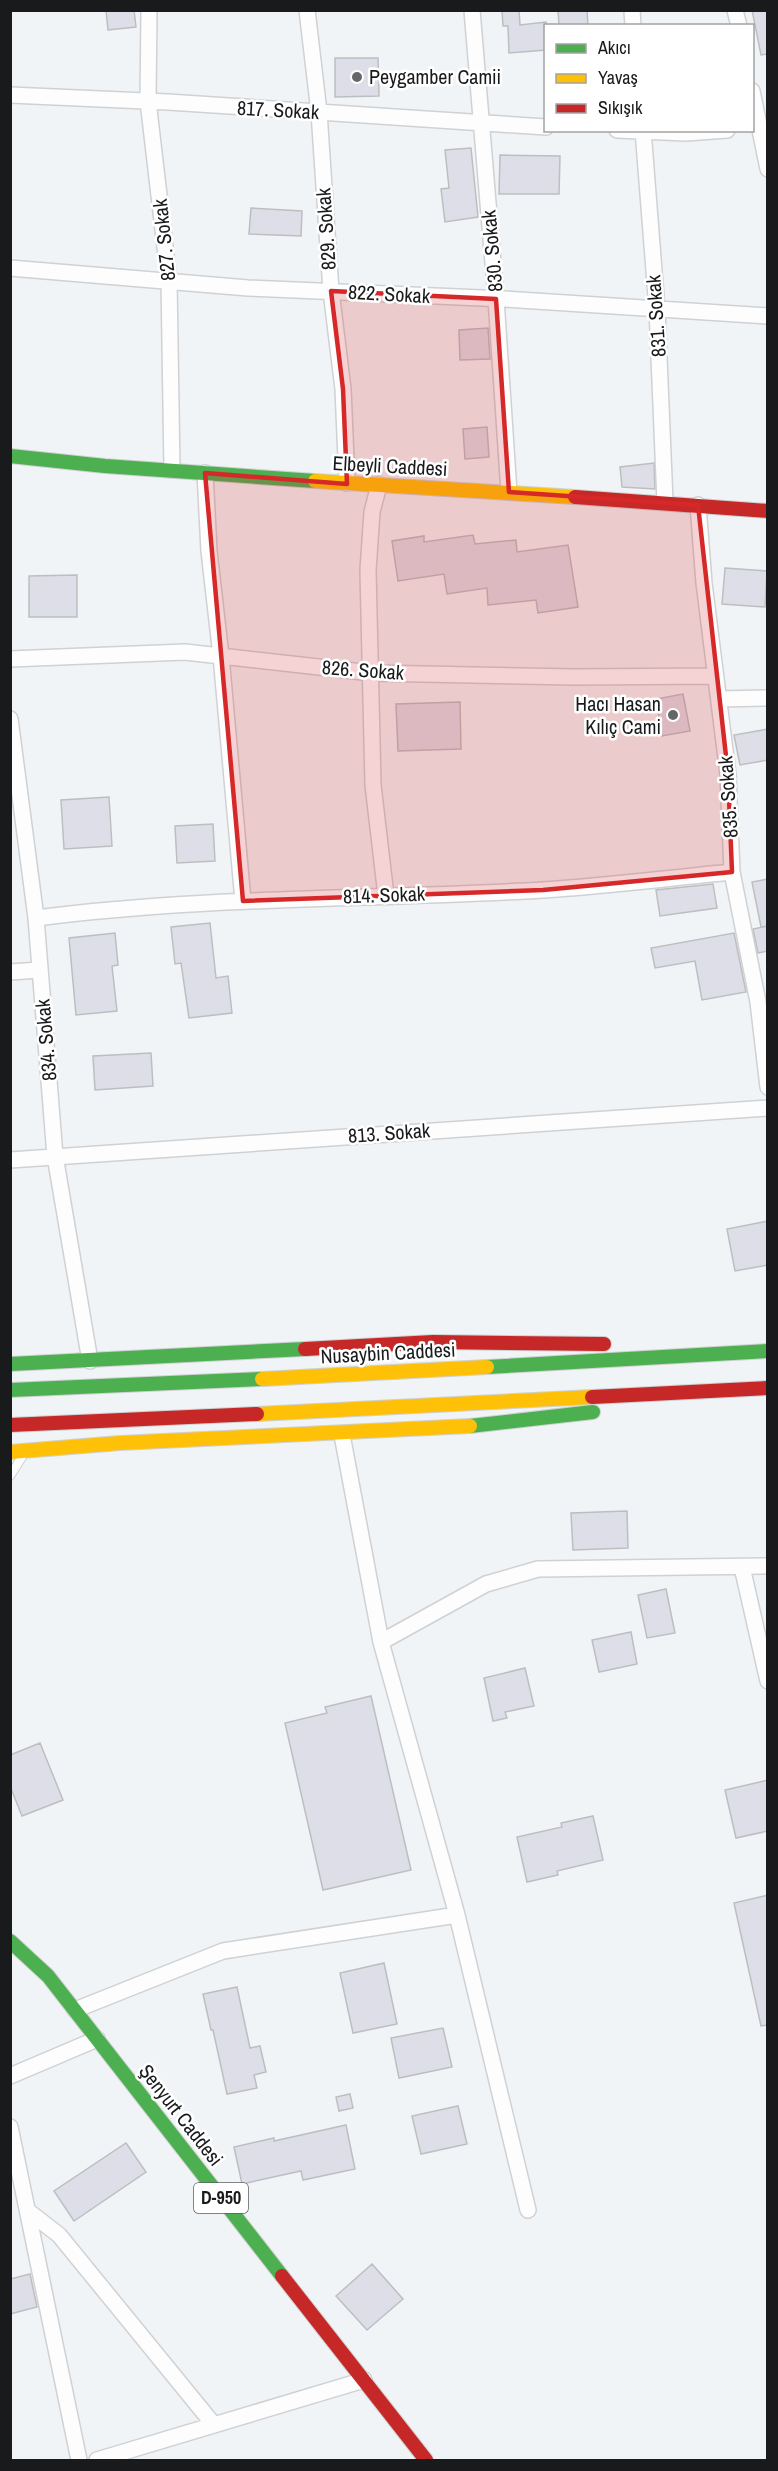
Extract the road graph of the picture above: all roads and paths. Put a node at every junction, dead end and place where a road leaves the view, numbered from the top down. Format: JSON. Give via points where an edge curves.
{"nodes":[{"id":1,"x":149,"y":10,"type":"edge"},
{"id":2,"x":307,"y":10,"type":"edge"},
{"id":3,"x":472,"y":10,"type":"edge"},
{"id":4,"x":10,"y":95,"type":"edge"},
{"id":5,"x":754,"y":96,"type":"edge"},
{"id":6,"x":148,"y":101,"type":"junction"},
{"id":7,"x":319,"y":112,"type":"junction"},
{"id":8,"x":481,"y":122,"type":"junction"},
{"id":9,"x":544,"y":127,"type":"edge"},
{"id":10,"x":760,"y":128,"type":"edge"},
{"id":11,"x":643,"y":132,"type":"edge"},
{"id":12,"x":664,"y":132,"type":"edge"},
{"id":13,"x":700,"y":132,"type":"edge"},
{"id":14,"x":768,"y":169,"type":"edge"},
{"id":15,"x":10,"y":268,"type":"edge"},
{"id":16,"x":169,"y":281,"type":"junction"},
{"id":17,"x":331,"y":291,"type":"junction"},
{"id":18,"x":496,"y":299,"type":"junction"},
{"id":19,"x":657,"y":309,"type":"junction"},
{"id":20,"x":768,"y":316,"type":"edge"},
{"id":21,"x":10,"y":456,"type":"edge"},
{"id":22,"x":172,"y":470,"type":"junction"},
{"id":23,"x":205,"y":473,"type":"junction"},
{"id":24,"x":347,"y":483,"type":"junction"},
{"id":25,"x":379,"y":485,"type":"junction"},
{"id":26,"x":509,"y":492,"type":"junction"},
{"id":27,"x":666,"y":502,"type":"junction"},
{"id":28,"x":698,"y":505,"type":"junction"},
{"id":29,"x":768,"y":511,"type":"edge"},
{"id":30,"x":221,"y":656,"type":"junction"},
{"id":31,"x":10,"y":659,"type":"edge"},
{"id":32,"x":372,"y":673,"type":"junction"},
{"id":33,"x":716,"y":676,"type":"junction"},
{"id":34,"x":768,"y":698,"type":"edge"},
{"id":35,"x":719,"y":699,"type":"junction"},
{"id":36,"x":10,"y":718,"type":"edge"},
{"id":37,"x":15,"y":803,"type":"edge"},
{"id":38,"x":732,"y":872,"type":"junction"},
{"id":39,"x":386,"y":896,"type":"junction"},
{"id":40,"x":243,"y":901,"type":"junction"},
{"id":41,"x":36,"y":918,"type":"junction"},
{"id":42,"x":40,"y":970,"type":"junction"},
{"id":43,"x":10,"y":972,"type":"edge"},
{"id":44,"x":768,"y":1087,"type":"edge"},
{"id":45,"x":768,"y":1108,"type":"edge"},
{"id":46,"x":55,"y":1156,"type":"junction"},
{"id":47,"x":10,"y":1160,"type":"edge"},
{"id":48,"x":768,"y":1350,"type":"edge"},
{"id":49,"x":90,"y":1361,"type":"junction"},
{"id":50,"x":10,"y":1364,"type":"edge"},
{"id":51,"x":768,"y":1388,"type":"edge"},
{"id":52,"x":10,"y":1390,"type":"edge"},
{"id":53,"x":740,"y":1390,"type":"junction"},
{"id":54,"x":10,"y":1425,"type":"edge"},
{"id":55,"x":342,"y":1435,"type":"junction"},
{"id":56,"x":26,"y":1451,"type":"junction"},
{"id":57,"x":10,"y":1452,"type":"edge"},
{"id":58,"x":10,"y":1476,"type":"edge"},
{"id":59,"x":768,"y":1566,"type":"edge"},
{"id":60,"x":742,"y":1567,"type":"junction"},
{"id":61,"x":381,"y":1642,"type":"junction"},
{"id":62,"x":768,"y":1681,"type":"edge"},
{"id":63,"x":457,"y":1915,"type":"junction"},
{"id":64,"x":10,"y":1941,"type":"edge"},
{"id":65,"x":75,"y":2010,"type":"junction"},
{"id":66,"x":97,"y":2039,"type":"junction"},
{"id":67,"x":10,"y":2076,"type":"edge"},
{"id":68,"x":10,"y":2127,"type":"edge"},
{"id":69,"x":528,"y":2210,"type":"dead end"},
{"id":70,"x":28,"y":2211,"type":"junction"},
{"id":71,"x":364,"y":2380,"type":"junction"},
{"id":72,"x":214,"y":2425,"type":"junction"},
{"id":73,"x":79,"y":2460,"type":"edge"},
{"id":74,"x":97,"y":2460,"type":"edge"},
{"id":75,"x":426,"y":2460,"type":"edge"}],
"edges":[{"from":1,"to":6,"type":"street","name":"827. Sokak"},
{"from":2,"to":7,"type":"street","name":"829. Sokak"},
{"from":3,"to":8,"type":"street","name":"830. Sokak"},
{"from":4,"to":6,"type":"street","name":"817. Sokak"},
{"from":5,"to":10,"type":"street"},
{"from":6,"to":7,"type":"street","name":"817. Sokak"},
{"from":6,"to":16,"type":"street","name":"827. Sokak"},
{"from":7,"to":8,"type":"street","name":"817. Sokak"},
{"from":7,"to":17,"type":"street","name":"829. Sokak"},
{"from":8,"to":9,"type":"street","name":"817. Sokak"},
{"from":8,"to":18,"type":"street","name":"830. Sokak"},
{"from":10,"to":14,"type":"street"},
{"from":11,"to":19,"type":"street","name":"831. Sokak"},
{"from":12,"to":13,"type":"street"},
{"from":15,"to":16,"type":"street","name":"822. Sokak"},
{"from":16,"to":17,"type":"street","name":"822. Sokak"},
{"from":16,"to":22,"type":"street","name":"827. Sokak"},
{"from":17,"to":18,"type":"street","name":"822. Sokak"},
{"from":17,"to":24,"type":"street","name":"829. Sokak","via":[[343,389]]},
{"from":18,"to":19,"type":"street","name":"822. Sokak"},
{"from":18,"to":26,"type":"street","name":"830. Sokak"},
{"from":19,"to":20,"type":"street","name":"822. Sokak"},
{"from":19,"to":27,"type":"street","name":"831. Sokak"},
{"from":21,"to":22,"type":"main road","name":"Elbeyli Caddesi"},
{"from":22,"to":23,"type":"main road","name":"Elbeyli Caddesi"},
{"from":23,"to":24,"type":"main road","name":"Elbeyli Caddesi"},
{"from":23,"to":30,"type":"street"},
{"from":24,"to":25,"type":"main road","name":"Elbeyli Caddesi"},
{"from":25,"to":26,"type":"main road","name":"Elbeyli Caddesi"},
{"from":25,"to":32,"type":"street","via":[[372,512],[369,570]]},
{"from":26,"to":27,"type":"main road","name":"Elbeyli Caddesi"},
{"from":27,"to":28,"type":"main road","name":"Elbeyli Caddesi"},
{"from":28,"to":29,"type":"main road","name":"Elbeyli Caddesi"},
{"from":28,"to":33,"type":"street","name":"835. Sokak"},
{"from":30,"to":31,"type":"street","name":"826. Sokak","via":[[185,652]]},
{"from":30,"to":32,"type":"street","name":"826. Sokak"},
{"from":30,"to":40,"type":"street"},
{"from":32,"to":33,"type":"street","name":"826. Sokak"},
{"from":32,"to":39,"type":"street","via":[[373,785]]},
{"from":33,"to":35,"type":"street","name":"835. Sokak"},
{"from":34,"to":35,"type":"street"},
{"from":35,"to":38,"type":"street","name":"835. Sokak","via":[[728,774]]},
{"from":36,"to":37,"type":"street","name":"834. Sokak"},
{"from":37,"to":41,"type":"street","name":"834. Sokak"},
{"from":38,"to":39,"type":"street","name":"814. Sokak","via":[[543,890]]},
{"from":38,"to":44,"type":"street","name":"835. Sokak","via":[[758,1002]]},
{"from":39,"to":40,"type":"street","name":"814. Sokak"},
{"from":40,"to":41,"type":"street","name":"814. Sokak"},
{"from":41,"to":42,"type":"street","name":"834. Sokak"},
{"from":42,"to":43,"type":"street"},
{"from":42,"to":46,"type":"street","name":"834. Sokak"},
{"from":45,"to":46,"type":"street","name":"813. Sokak"},
{"from":46,"to":47,"type":"street","name":"813. Sokak"},
{"from":46,"to":49,"type":"street","name":"834. Sokak"},
{"from":48,"to":49,"type":"main road","via":[[433,1342]]},
{"from":48,"to":52,"type":"main road","name":"Nusaybin Caddesi"},
{"from":49,"to":50,"type":"main road"},
{"from":51,"to":53,"type":"main road"},
{"from":53,"to":54,"type":"main road"},
{"from":53,"to":55,"type":"main road","via":[[577,1415]]},
{"from":55,"to":56,"type":"main road","via":[[119,1443]]},
{"from":55,"to":61,"type":"street"},
{"from":56,"to":57,"type":"main road"},
{"from":56,"to":58,"type":"lane"},
{"from":59,"to":60,"type":"street"},
{"from":60,"to":61,"type":"street","via":[[538,1569],[486,1584]]},
{"from":60,"to":62,"type":"street"},
{"from":61,"to":63,"type":"street"},
{"from":63,"to":65,"type":"street","via":[[223,1951]]},
{"from":63,"to":69,"type":"street"},
{"from":64,"to":65,"type":"main road","name":"Şenyurt Caddesi","number":"D-950","via":[[48,1976]]},
{"from":65,"to":66,"type":"main road","name":"Şenyurt Caddesi","number":"D-950"},
{"from":66,"to":67,"type":"street"},
{"from":66,"to":71,"type":"main road","name":"Şenyurt Caddesi","number":"D-950"},
{"from":68,"to":70,"type":"street"},
{"from":70,"to":72,"type":"street","via":[[59,2235]]},
{"from":70,"to":73,"type":"street"},
{"from":71,"to":72,"type":"street"},
{"from":71,"to":75,"type":"main road","name":"Şenyurt Caddesi","number":"D-950"},
{"from":72,"to":74,"type":"street"}]}
